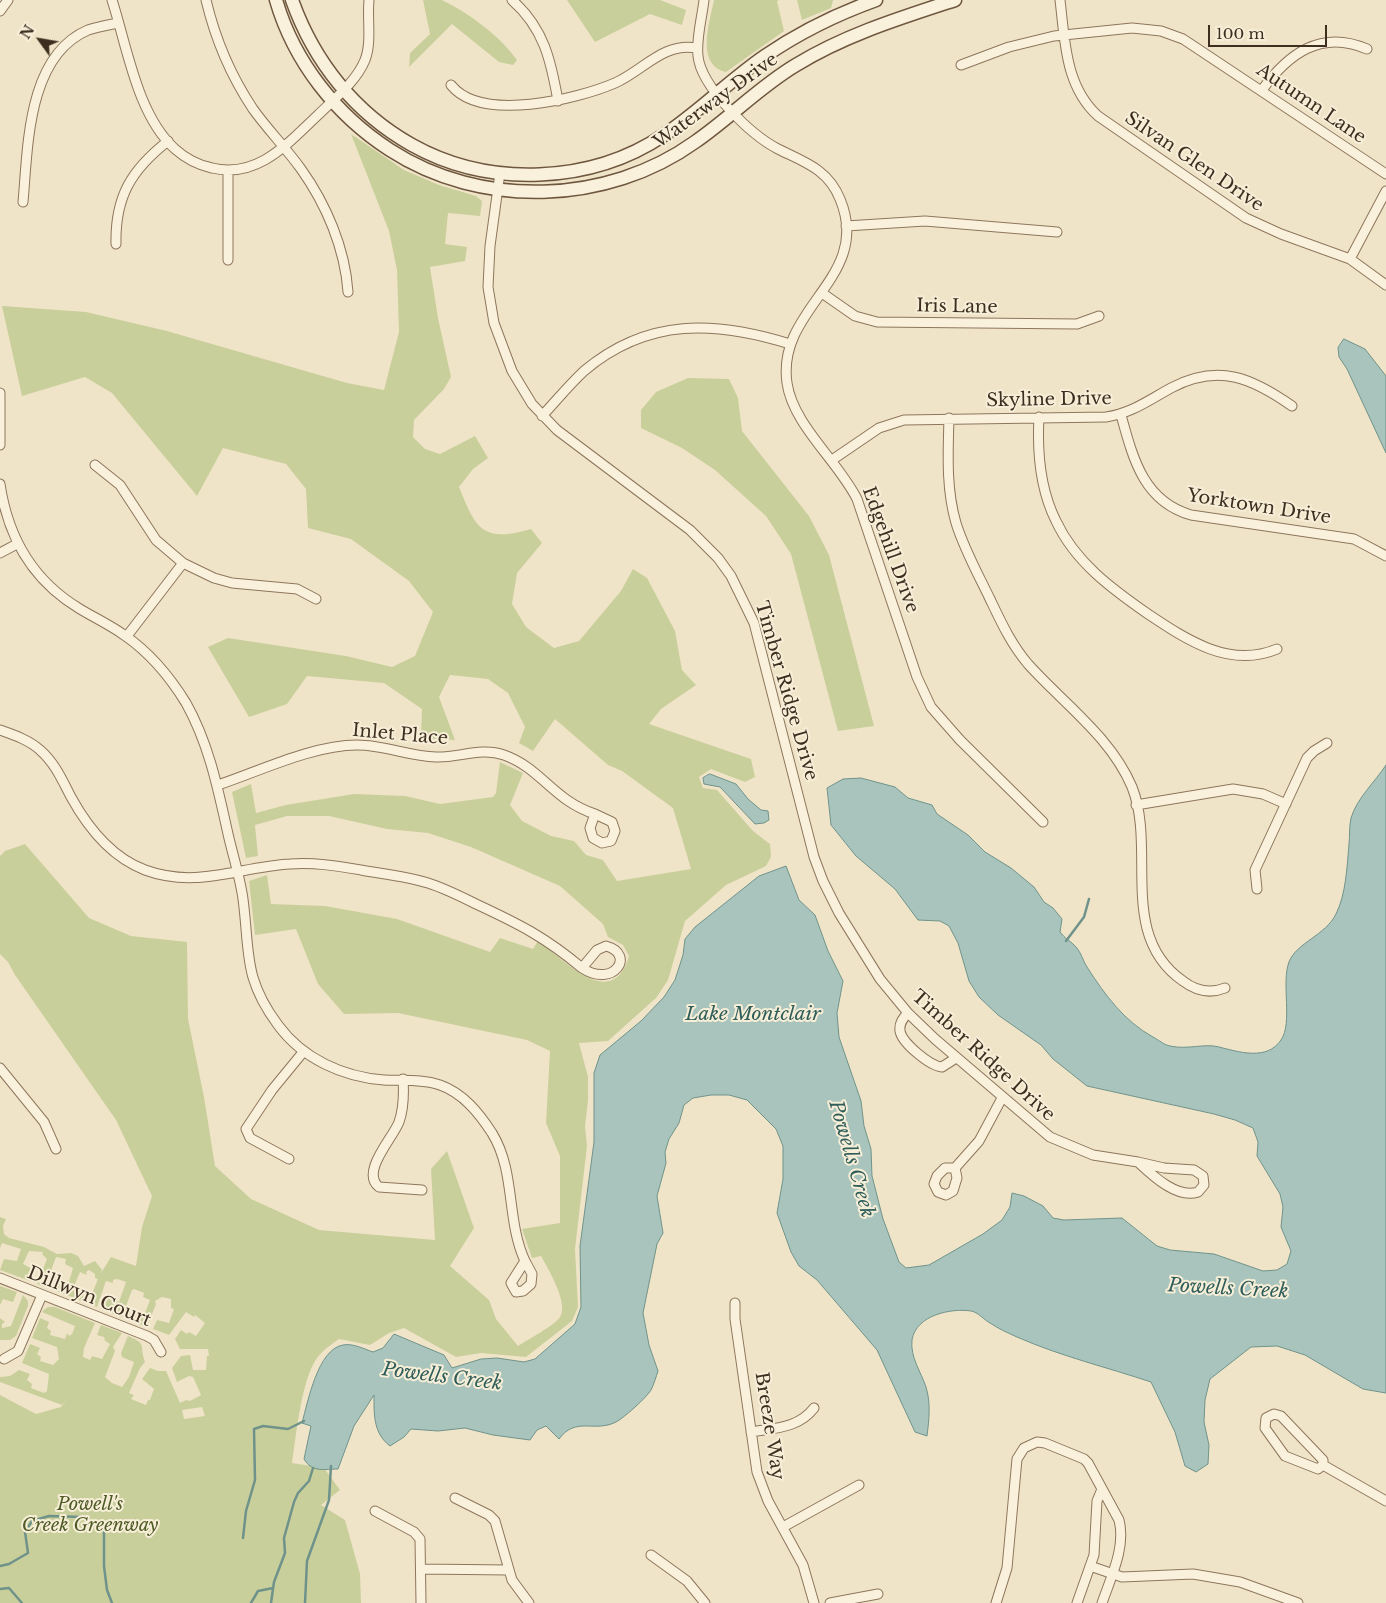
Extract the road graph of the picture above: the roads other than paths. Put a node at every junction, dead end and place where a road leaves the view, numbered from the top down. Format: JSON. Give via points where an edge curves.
{"nodes":[{"id":1,"x":8,"y":0,"type":"edge"},
{"id":2,"x":112,"y":0,"type":"edge"},
{"id":3,"x":206,"y":0,"type":"edge"},
{"id":4,"x":276,"y":0,"type":"edge"},
{"id":5,"x":292,"y":0,"type":"edge"},
{"id":6,"x":369,"y":0,"type":"edge"},
{"id":7,"x":512,"y":0,"type":"edge"},
{"id":8,"x":704,"y":0,"type":"edge"},
{"id":9,"x":876,"y":0,"type":"edge"},
{"id":10,"x":954,"y":0,"type":"edge"},
{"id":11,"x":1060,"y":0,"type":"edge"},
{"id":12,"x":0,"y":11,"type":"edge"},
{"id":13,"x":118,"y":23,"type":"junction"},
{"id":14,"x":1065,"y":35,"type":"junction"},
{"id":15,"x":697,"y":48,"type":"junction"},
{"id":16,"x":1367,"y":49,"type":"dead end"},
{"id":17,"x":961,"y":65,"type":"dead end"},
{"id":18,"x":451,"y":85,"type":"dead end"},
{"id":19,"x":343,"y":89,"type":"junction"},
{"id":20,"x":1262,"y":90,"type":"junction"},
{"id":21,"x":717,"y":93,"type":"junction"},
{"id":22,"x":332,"y":101,"type":"junction"},
{"id":23,"x":558,"y":101,"type":"junction"},
{"id":24,"x":732,"y":112,"type":"junction"},
{"id":25,"x":168,"y":141,"type":"junction"},
{"id":26,"x":284,"y":148,"type":"junction"},
{"id":27,"x":228,"y":170,"type":"junction"},
{"id":28,"x":500,"y":173,"type":"junction"},
{"id":29,"x":1386,"y":174,"type":"edge"},
{"id":30,"x":498,"y":189,"type":"junction"},
{"id":31,"x":1386,"y":191,"type":"edge"},
{"id":32,"x":23,"y":202,"type":"dead end"},
{"id":33,"x":846,"y":226,"type":"junction"},
{"id":34,"x":1057,"y":232,"type":"dead end"},
{"id":35,"x":116,"y":244,"type":"dead end"},
{"id":36,"x":1350,"y":259,"type":"junction"},
{"id":37,"x":228,"y":260,"type":"dead end"},
{"id":38,"x":1386,"y":285,"type":"edge"},
{"id":39,"x":348,"y":292,"type":"dead end"},
{"id":40,"x":822,"y":293,"type":"junction"},
{"id":41,"x":1098,"y":316,"type":"dead end"},
{"id":42,"x":790,"y":344,"type":"junction"},
{"id":43,"x":0,"y":393,"type":"edge"},
{"id":44,"x":1292,"y":406,"type":"dead end"},
{"id":45,"x":1121,"y":415,"type":"junction"},
{"id":46,"x":542,"y":416,"type":"junction"},
{"id":47,"x":1038,"y":417,"type":"junction"},
{"id":48,"x":949,"y":418,"type":"junction"},
{"id":49,"x":0,"y":445,"type":"edge"},
{"id":50,"x":832,"y":460,"type":"junction"},
{"id":51,"x":95,"y":465,"type":"dead end"},
{"id":52,"x":0,"y":484,"type":"edge"},
{"id":53,"x":17,"y":544,"type":"junction"},
{"id":54,"x":0,"y":554,"type":"edge"},
{"id":55,"x":1386,"y":556,"type":"edge"},
{"id":56,"x":183,"y":563,"type":"junction"},
{"id":57,"x":316,"y":599,"type":"dead end"},
{"id":58,"x":126,"y":636,"type":"junction"},
{"id":59,"x":1277,"y":649,"type":"dead end"},
{"id":60,"x":0,"y":730,"type":"edge"},
{"id":61,"x":1327,"y":743,"type":"dead end"},
{"id":62,"x":218,"y":785,"type":"junction"},
{"id":63,"x":1286,"y":804,"type":"junction"},
{"id":64,"x":1136,"y":805,"type":"junction"},
{"id":65,"x":595,"y":814,"type":"dead end"},
{"id":66,"x":1043,"y":822,"type":"dead end"},
{"id":67,"x":238,"y":872,"type":"junction"},
{"id":68,"x":1257,"y":889,"type":"dead end"},
{"id":69,"x":582,"y":968,"type":"dead end"},
{"id":70,"x":1226,"y":988,"type":"dead end"},
{"id":71,"x":908,"y":1013,"type":"junction"},
{"id":72,"x":304,"y":1051,"type":"junction"},
{"id":73,"x":956,"y":1058,"type":"junction"},
{"id":74,"x":0,"y":1068,"type":"edge"},
{"id":75,"x":403,"y":1079,"type":"junction"},
{"id":76,"x":1002,"y":1098,"type":"junction"},
{"id":77,"x":56,"y":1149,"type":"dead end"},
{"id":78,"x":289,"y":1159,"type":"dead end"},
{"id":79,"x":1138,"y":1162,"type":"junction"},
{"id":80,"x":955,"y":1168,"type":"dead end"},
{"id":81,"x":422,"y":1190,"type":"dead end"},
{"id":82,"x":525,"y":1261,"type":"dead end"},
{"id":83,"x":0,"y":1278,"type":"edge"},
{"id":84,"x":42,"y":1295,"type":"junction"},
{"id":85,"x":735,"y":1303,"type":"dead end"},
{"id":86,"x":161,"y":1352,"type":"dead end"},
{"id":87,"x":4,"y":1359,"type":"dead end"},
{"id":88,"x":814,"y":1408,"type":"dead end"},
{"id":89,"x":751,"y":1432,"type":"junction"},
{"id":90,"x":1323,"y":1465,"type":"junction"},
{"id":91,"x":859,"y":1485,"type":"dead end"},
{"id":92,"x":1102,"y":1489,"type":"junction"},
{"id":93,"x":456,"y":1498,"type":"dead end"},
{"id":94,"x":1386,"y":1501,"type":"edge"},
{"id":95,"x":375,"y":1511,"type":"dead end"},
{"id":96,"x":783,"y":1527,"type":"junction"},
{"id":97,"x":650,"y":1555,"type":"dead end"},
{"id":98,"x":1090,"y":1566,"type":"junction"},
{"id":99,"x":421,"y":1569,"type":"junction"},
{"id":100,"x":509,"y":1570,"type":"junction"},
{"id":101,"x":1112,"y":1574,"type":"junction"},
{"id":102,"x":878,"y":1594,"type":"dead end"},
{"id":103,"x":421,"y":1603,"type":"edge"},
{"id":104,"x":530,"y":1603,"type":"edge"},
{"id":105,"x":705,"y":1603,"type":"edge"},
{"id":106,"x":814,"y":1603,"type":"edge"},
{"id":107,"x":830,"y":1603,"type":"edge"},
{"id":108,"x":996,"y":1603,"type":"edge"},
{"id":109,"x":1077,"y":1603,"type":"edge"},
{"id":110,"x":1102,"y":1603,"type":"edge"},
{"id":111,"x":1298,"y":1603,"type":"edge"}],
"edges":[{"from":1,"to":12,"type":"street"},
{"from":2,"to":13,"type":"street"},
{"from":3,"to":26,"type":"street","via":[[216,36],[241,89]]},
{"from":4,"to":22,"type":"main road","name":"Waterway Drive","via":[[296,49]]},
{"from":5,"to":19,"type":"main road","name":"Waterway Drive","via":[[316,53]]},
{"from":6,"to":19,"type":"street","via":[[365,59],[356,76]]},
{"from":7,"to":23,"type":"street","via":[[533,22],[546,46]]},
{"from":8,"to":15,"type":"street"},
{"from":9,"to":21,"type":"main road","name":"Waterway Drive","via":[[791,39]]},
{"from":10,"to":24,"type":"main road","name":"Waterway Drive","via":[[870,28],[818,52]]},
{"from":11,"to":14,"type":"street","name":"Silvan Glen Drive"},
{"from":13,"to":25,"type":"street","via":[[142,94]]},
{"from":13,"to":32,"type":"street","via":[[88,30],[76,37],[49,66],[38,91],[30,132]]},
{"from":14,"to":17,"type":"street","name":"Autumn Lane","via":[[1009,47]]},
{"from":14,"to":20,"type":"street","name":"Autumn Lane","via":[[1132,28],[1161,31],[1183,39]]},
{"from":14,"to":36,"type":"street","name":"Silvan Glen Drive","via":[[1077,89],[1098,116],[1246,218]]},
{"from":15,"to":21,"type":"street","name":"Edgehill Drive","via":[[700,68]]},
{"from":15,"to":23,"type":"street","via":[[670,49],[617,82],[588,94]]},
{"from":16,"to":20,"type":"street","via":[[1336,42],[1314,45],[1289,59]]},
{"from":18,"to":23,"type":"street","via":[[465,96],[496,104]]},
{"from":19,"to":22,"type":"street"},
{"from":19,"to":28,"type":"main road","name":"Waterway Drive","via":[[382,125],[418,148],[461,165]]},
{"from":20,"to":29,"type":"street","name":"Autumn Lane"},
{"from":21,"to":24,"type":"street","name":"Edgehill Drive"},
{"from":21,"to":28,"type":"main road","name":"Waterway Drive","via":[[663,137],[609,162],[552,174]]},
{"from":22,"to":26,"type":"street"},
{"from":22,"to":30,"type":"main road","name":"Waterway Drive","via":[[357,127],[412,163],[451,178]]},
{"from":24,"to":30,"type":"main road","name":"Waterway Drive","via":[[675,155],[617,181],[569,191]]},
{"from":24,"to":33,"type":"street","name":"Edgehill Drive","via":[[768,143],[821,171],[841,200]]},
{"from":25,"to":27,"type":"street","via":[[192,161]]},
{"from":25,"to":35,"type":"street","via":[[143,163],[126,187],[117,213]]},
{"from":26,"to":27,"type":"street","via":[[250,167]]},
{"from":26,"to":39,"type":"street","via":[[300,168],[325,211],[343,255]]},
{"from":27,"to":37,"type":"street"},
{"from":28,"to":30,"type":"street","name":"Timber Ridge Drive"},
{"from":30,"to":46,"type":"street","name":"Timber Ridge Drive","via":[[488,261],[490,301],[500,344],[512,372]]},
{"from":31,"to":36,"type":"street"},
{"from":33,"to":34,"type":"street","via":[[925,221]]},
{"from":33,"to":40,"type":"street","name":"Edgehill Drive","via":[[842,259]]},
{"from":36,"to":38,"type":"street","name":"Silvan Glen Drive"},
{"from":40,"to":41,"type":"street","name":"Iris Lane","via":[[850,313],[877,322],[1077,324]]},
{"from":40,"to":42,"type":"street","name":"Edgehill Drive","via":[[802,317]]},
{"from":42,"to":46,"type":"street","via":[[752,332],[710,327],[653,334],[599,360],[575,380]]},
{"from":42,"to":50,"type":"street","name":"Edgehill Drive","via":[[786,370],[789,393],[799,414]]},
{"from":43,"to":49,"type":"street"},
{"from":44,"to":45,"type":"street","name":"Skyline Drive","via":[[1253,381],[1211,376],[1183,382],[1140,408]]},
{"from":45,"to":47,"type":"street","name":"Skyline Drive"},
{"from":45,"to":55,"type":"street","name":"Yorktown Drive","via":[[1140,474],[1154,494],[1175,509],[1191,515],[1354,539]]},
{"from":46,"to":71,"type":"street","name":"Timber Ridge Drive","via":[[577,447],[690,530],[718,558],[735,583],[754,623],[807,833],[823,881],[852,936],[880,979]]},
{"from":47,"to":48,"type":"street","name":"Skyline Drive"},
{"from":47,"to":59,"type":"street","via":[[1038,458],[1047,498],[1063,534],[1090,569],[1121,596],[1200,646],[1246,656]]},
{"from":48,"to":50,"type":"street","name":"Skyline Drive","via":[[915,418],[891,423],[869,433]]},
{"from":48,"to":64,"type":"street","via":[[949,482],[956,523],[1004,629],[1028,664],[1113,754],[1132,788]]},
{"from":50,"to":66,"type":"street","name":"Edgehill Drive","via":[[857,499],[917,677],[931,707]]},
{"from":51,"to":56,"type":"street","via":[[112,476],[156,540]]},
{"from":52,"to":53,"type":"street","via":[[6,516]]},
{"from":53,"to":54,"type":"street"},
{"from":53,"to":58,"type":"street","via":[[34,570],[50,586],[80,609]]},
{"from":56,"to":57,"type":"street","via":[[232,583],[297,589]]},
{"from":56,"to":58,"type":"street"},
{"from":58,"to":62,"type":"street","via":[[159,667],[184,702],[205,743]]},
{"from":60,"to":67,"type":"street","via":[[30,743],[46,756],[92,829],[109,848],[131,863],[158,874],[190,879]]},
{"from":61,"to":63,"type":"street","via":[[1307,758]]},
{"from":62,"to":65,"type":"street","name":"Inlet Place","via":[[332,748],[370,745],[437,757],[492,752],[516,760],[567,802]]},
{"from":62,"to":67,"type":"street"},
{"from":63,"to":64,"type":"street","via":[[1263,794],[1233,789]]},
{"from":63,"to":68,"type":"street","via":[[1255,870]]},
{"from":64,"to":70,"type":"street","via":[[1145,920],[1151,944],[1166,967],[1185,983],[1204,991]]},
{"from":67,"to":69,"type":"street","via":[[314,862],[428,883],[528,928]]},
{"from":67,"to":72,"type":"street","via":[[252,979],[278,1025]]},
{"from":71,"to":73,"type":"street","name":"Timber Ridge Drive"},
{"from":71,"to":73,"type":"street","via":[[900,1023],[901,1033],[918,1054],[942,1067]]},
{"from":72,"to":75,"type":"street","via":[[330,1067],[350,1074],[386,1080]]},
{"from":72,"to":78,"type":"street","via":[[246,1129],[250,1138]]},
{"from":73,"to":76,"type":"street","name":"Timber Ridge Drive"},
{"from":74,"to":77,"type":"street","via":[[44,1122]]},
{"from":75,"to":81,"type":"street","via":[[404,1098],[399,1122],[378,1158],[373,1180],[379,1187]]},
{"from":75,"to":82,"type":"street","via":[[450,1089],[471,1105],[483,1120],[506,1166],[515,1234]]},
{"from":76,"to":79,"type":"street","name":"Timber Ridge Drive","via":[[1036,1128],[1065,1145],[1093,1155]]},
{"from":76,"to":80,"type":"street","via":[[979,1141]]},
{"from":79,"to":79,"type":"street","name":"Timber Ridge Drive","via":[[1194,1170],[1203,1176],[1204,1185],[1198,1192],[1187,1194],[1158,1180]]},
{"from":83,"to":84,"type":"street","name":"Dillwyn Court"},
{"from":84,"to":86,"type":"street","name":"Dillwyn Court","via":[[147,1336],[154,1340]]},
{"from":84,"to":87,"type":"street","via":[[18,1351]]},
{"from":85,"to":89,"type":"street","name":"Breeze Way"},
{"from":88,"to":89,"type":"street","via":[[792,1425]]},
{"from":89,"to":96,"type":"street","name":"Breeze Way","via":[[761,1487]]},
{"from":90,"to":90,"type":"street","via":[[1318,1469],[1286,1456],[1265,1428],[1266,1418],[1274,1414],[1281,1416],[1323,1460]]},
{"from":90,"to":94,"type":"street"},
{"from":91,"to":96,"type":"street"},
{"from":92,"to":98,"type":"street","via":[[1097,1501],[1094,1554]]},
{"from":92,"to":101,"type":"street","via":[[1122,1530]]},
{"from":92,"to":108,"type":"street","via":[[1084,1460],[1045,1443],[1037,1442],[1024,1448],[1016,1464],[1007,1568]]},
{"from":93,"to":100,"type":"street","via":[[495,1521]]},
{"from":95,"to":99,"type":"street","via":[[418,1535]]},
{"from":96,"to":106,"type":"street","name":"Breeze Way","via":[[803,1565]]},
{"from":97,"to":105,"type":"street","via":[[687,1581]]},
{"from":98,"to":101,"type":"street"},
{"from":98,"to":109,"type":"street"},
{"from":99,"to":100,"type":"street"},
{"from":99,"to":103,"type":"street"},
{"from":100,"to":104,"type":"street","via":[[515,1587]]},
{"from":101,"to":110,"type":"street"},
{"from":101,"to":111,"type":"street","via":[[1133,1578],[1193,1574],[1240,1582]]},
{"from":102,"to":107,"type":"street"}]}
